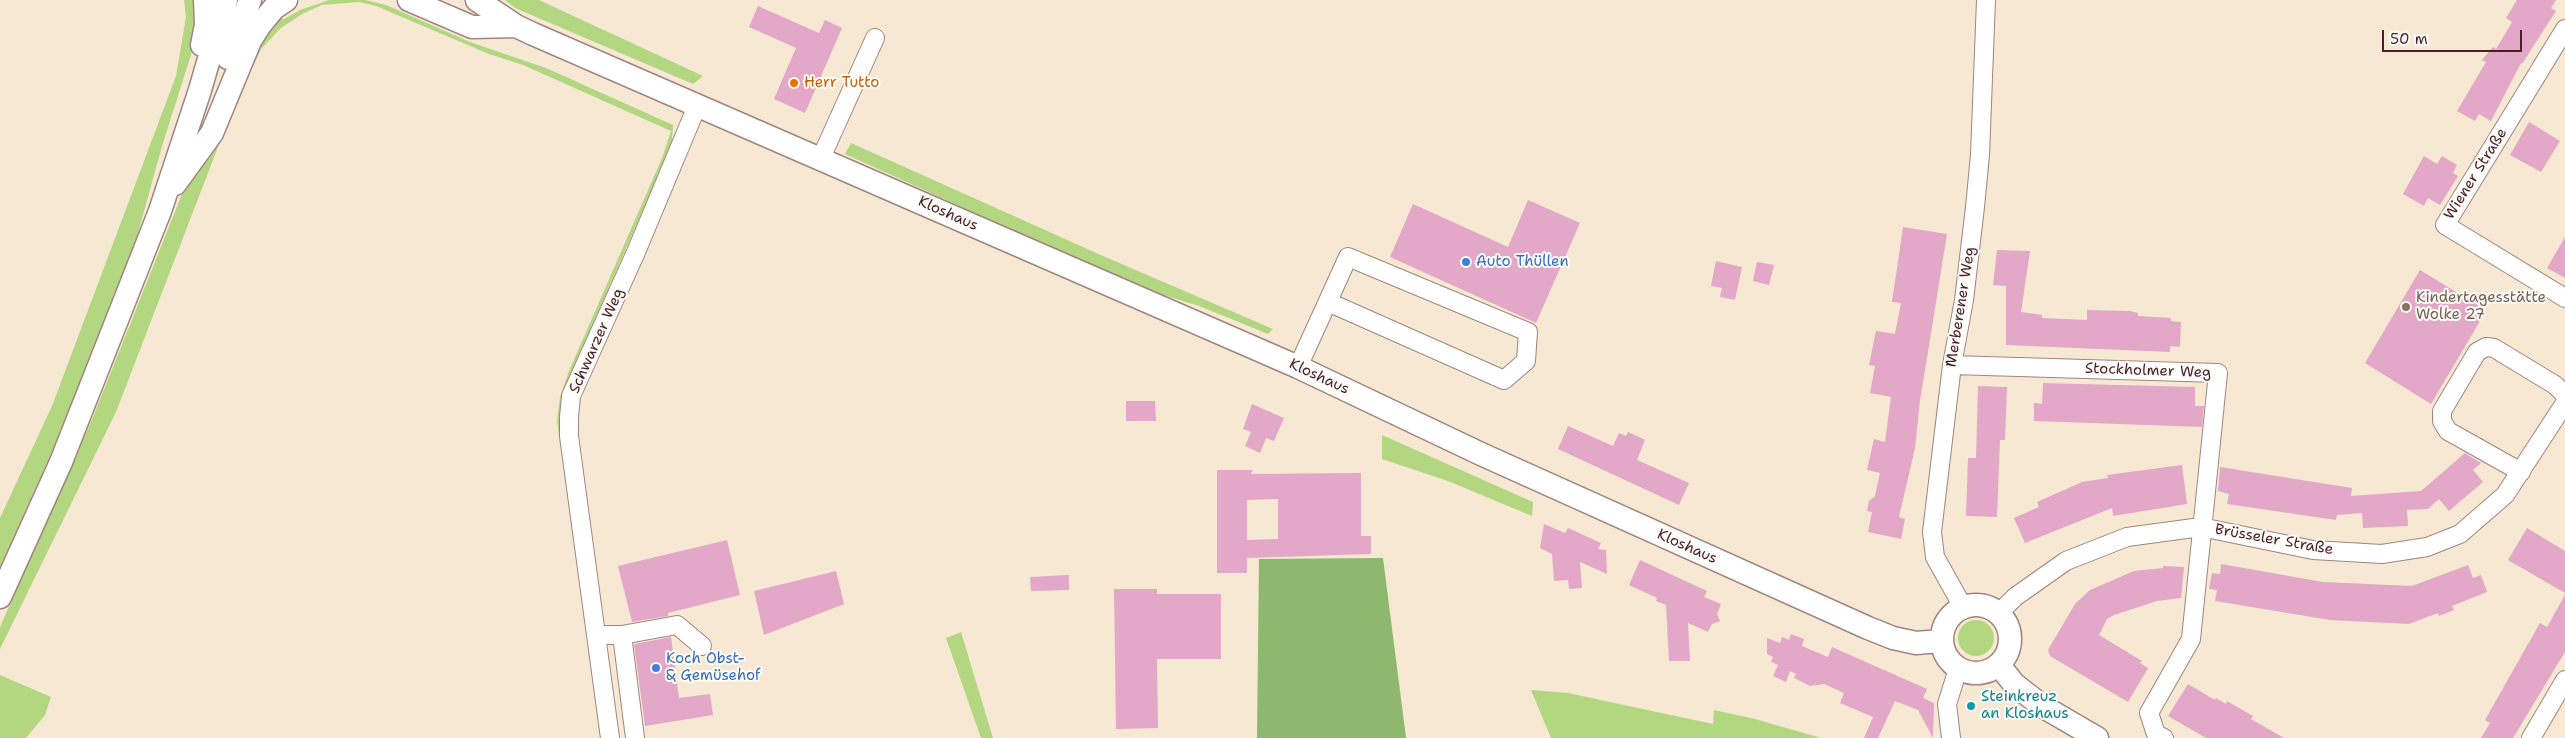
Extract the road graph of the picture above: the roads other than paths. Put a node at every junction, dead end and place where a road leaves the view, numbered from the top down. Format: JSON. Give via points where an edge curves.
{"nodes":[{"id":1,"x":205,"y":0,"type":"edge"},
{"id":2,"x":226,"y":0,"type":"edge"},
{"id":3,"x":250,"y":0,"type":"edge"},
{"id":4,"x":286,"y":0,"type":"edge"},
{"id":5,"x":409,"y":0,"type":"edge"},
{"id":6,"x":435,"y":0,"type":"edge"},
{"id":7,"x":477,"y":0,"type":"edge"},
{"id":8,"x":501,"y":0,"type":"edge"},
{"id":9,"x":1986,"y":0,"type":"edge"},
{"id":10,"x":516,"y":26,"type":"junction"},
{"id":11,"x":2565,"y":29,"type":"edge"},
{"id":12,"x":876,"y":38,"type":"dead end"},
{"id":13,"x":697,"y":106,"type":"junction"},
{"id":14,"x":821,"y":158,"type":"junction"},
{"id":15,"x":166,"y":192,"type":"junction"},
{"id":16,"x":2565,"y":298,"type":"edge"},
{"id":17,"x":1328,"y":302,"type":"junction"},
{"id":18,"x":1952,"y":365,"type":"junction"},
{"id":19,"x":1298,"y":367,"type":"junction"},
{"id":20,"x":2565,"y":394,"type":"edge"},
{"id":21,"x":2565,"y":403,"type":"edge"},
{"id":22,"x":2520,"y":472,"type":"junction"},
{"id":23,"x":2201,"y":527,"type":"junction"},
{"id":24,"x":0,"y":597,"type":"edge"},
{"id":25,"x":1963,"y":607,"type":"junction"},
{"id":26,"x":1999,"y":613,"type":"junction"},
{"id":27,"x":596,"y":635,"type":"junction"},
{"id":28,"x":622,"y":635,"type":"junction"},
{"id":29,"x":1941,"y":641,"type":"junction"},
{"id":30,"x":702,"y":646,"type":"dead end"},
{"id":31,"x":1999,"y":665,"type":"junction"},
{"id":32,"x":1958,"y":669,"type":"junction"},
{"id":33,"x":2565,"y":680,"type":"edge"},
{"id":34,"x":610,"y":738,"type":"edge"},
{"id":35,"x":635,"y":738,"type":"edge"},
{"id":36,"x":1951,"y":738,"type":"edge"},
{"id":37,"x":2097,"y":738,"type":"edge"},
{"id":38,"x":2164,"y":738,"type":"edge"},
{"id":39,"x":2531,"y":738,"type":"edge"}],
"edges":[{"from":1,"to":15,"type":"main road","via":[[204,36],[166,158]]},
{"from":2,"to":15,"type":"main road"},
{"from":3,"to":15,"type":"main road","via":[[197,135]]},
{"from":4,"to":15,"type":"main road","via":[[274,8],[250,41],[212,133]]},
{"from":5,"to":10,"type":"main road","via":[[472,27]]},
{"from":6,"to":10,"type":"main road","via":[[484,20]]},
{"from":7,"to":10,"type":"main road"},
{"from":8,"to":10,"type":"main road"},
{"from":9,"to":18,"type":"street","name":"Merberener Weg","via":[[1980,164],[1964,300]]},
{"from":10,"to":13,"type":"main road","name":"Kloshaus"},
{"from":11,"to":16,"type":"street","name":"Wiener Straße","via":[[2445,225]]},
{"from":12,"to":14,"type":"street"},
{"from":13,"to":14,"type":"main road","name":"Kloshaus"},
{"from":13,"to":27,"type":"street","name":"Schwarzer Weg","via":[[572,396],[568,436]]},
{"from":14,"to":19,"type":"main road","name":"Kloshaus"},
{"from":15,"to":24,"type":"main road","via":[[61,462]]},
{"from":17,"to":17,"type":"street","via":[[1348,257],[1528,332],[1526,361],[1504,380]]},
{"from":17,"to":19,"type":"street"},
{"from":18,"to":23,"type":"street","name":"Stockholmer Weg","via":[[2218,373]]},
{"from":18,"to":25,"type":"street","name":"Merberener Weg","via":[[1932,532],[1936,557]]},
{"from":19,"to":29,"type":"main road","name":"Kloshaus","via":[[1481,454],[1859,624],[1916,643]]},
{"from":20,"to":22,"type":"street","via":[[2494,348],[2486,348],[2477,352],[2442,411],[2442,421],[2448,431]]},
{"from":21,"to":22,"type":"street","name":"Brüsseler Straße"},
{"from":22,"to":23,"type":"street","name":"Brüsseler Straße","via":[[2506,495],[2460,534],[2427,547],[2382,554],[2313,550]]},
{"from":23,"to":26,"type":"street","name":"Brüsseler Straße","via":[[2127,537],[2066,561],[2015,597]]},
{"from":23,"to":38,"type":"street","via":[[2190,640],[2148,713],[2156,734]]},
{"from":25,"to":26,"type":"main road","via":[[1982,605]]},
{"from":25,"to":29,"type":"main road","via":[[1947,620]]},
{"from":26,"to":31,"type":"main road","via":[[2010,633],[2010,645]]},
{"from":27,"to":28,"type":"street"},
{"from":27,"to":34,"type":"street","name":"Schwarzer Weg"},
{"from":28,"to":30,"type":"street","via":[[677,625]]},
{"from":28,"to":35,"type":"street"},
{"from":29,"to":32,"type":"main road","via":[[1946,657]]},
{"from":31,"to":32,"type":"main road","via":[[1979,674]]},
{"from":31,"to":37,"type":"main road","via":[[2014,684],[2042,706]]},
{"from":32,"to":36,"type":"street","via":[[1946,704]]},
{"from":33,"to":39,"type":"street"}]}
